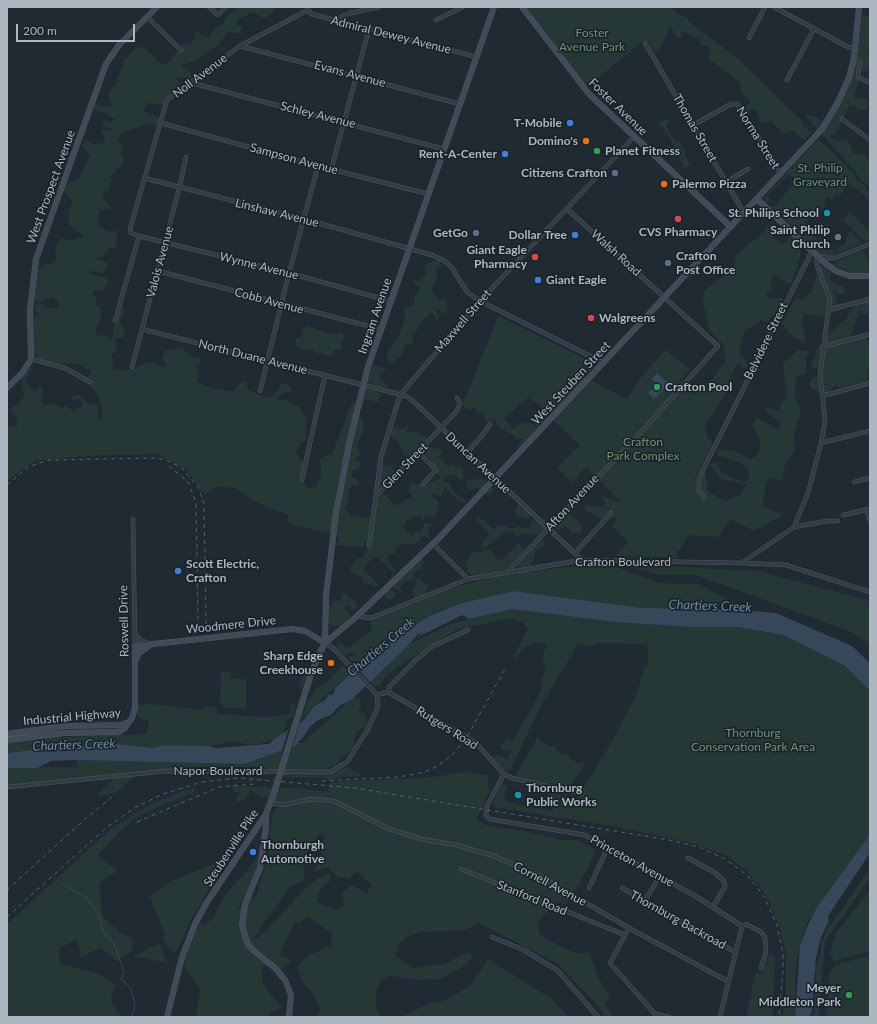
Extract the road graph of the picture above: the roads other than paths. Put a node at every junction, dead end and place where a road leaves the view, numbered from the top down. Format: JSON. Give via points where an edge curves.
{"nodes":[{"id":1,"x":157,"y":7,"type":"edge"},
{"id":2,"x":209,"y":7,"type":"edge"},
{"id":3,"x":226,"y":7,"type":"edge"},
{"id":4,"x":379,"y":7,"type":"edge"},
{"id":5,"x":463,"y":7,"type":"edge"},
{"id":6,"x":494,"y":7,"type":"edge"},
{"id":7,"x":522,"y":7,"type":"edge"},
{"id":8,"x":766,"y":7,"type":"edge"},
{"id":9,"x":774,"y":7,"type":"edge"},
{"id":10,"x":859,"y":7,"type":"edge"},
{"id":11,"x":308,"y":8,"type":"edge"},
{"id":12,"x":147,"y":17,"type":"junction"},
{"id":13,"x":331,"y":20,"type":"junction"},
{"id":14,"x":436,"y":20,"type":"dead end"},
{"id":15,"x":369,"y":29,"type":"junction"},
{"id":16,"x":814,"y":29,"type":"junction"},
{"id":17,"x":749,"y":38,"type":"dead end"},
{"id":18,"x":646,"y":43,"type":"dead end"},
{"id":19,"x":240,"y":46,"type":"junction"},
{"id":20,"x":855,"y":48,"type":"junction"},
{"id":21,"x":181,"y":50,"type":"dead end"},
{"id":22,"x":477,"y":57,"type":"junction"},
{"id":23,"x":854,"y":58,"type":"junction"},
{"id":24,"x":356,"y":76,"type":"junction"},
{"id":25,"x":787,"y":80,"type":"dead end"},
{"id":26,"x":192,"y":83,"type":"junction"},
{"id":27,"x":870,"y":83,"type":"edge"},
{"id":28,"x":460,"y":104,"type":"junction"},
{"id":29,"x":842,"y":119,"type":"dead end"},
{"id":30,"x":343,"y":122,"type":"junction"},
{"id":31,"x":161,"y":124,"type":"junction"},
{"id":32,"x":693,"y":125,"type":"junction"},
{"id":33,"x":634,"y":137,"type":"junction"},
{"id":34,"x":870,"y":140,"type":"edge"},
{"id":35,"x":444,"y":149,"type":"junction"},
{"id":36,"x":186,"y":157,"type":"dead end"},
{"id":37,"x":318,"y":166,"type":"junction"},
{"id":38,"x":748,"y":169,"type":"dead end"},
{"id":39,"x":331,"y":170,"type":"junction"},
{"id":40,"x":781,"y":174,"type":"junction"},
{"id":41,"x":144,"y":178,"type":"junction"},
{"id":42,"x":726,"y":182,"type":"junction"},
{"id":43,"x":179,"y":189,"type":"junction"},
{"id":44,"x":428,"y":194,"type":"junction"},
{"id":45,"x":757,"y":199,"type":"junction"},
{"id":46,"x":567,"y":208,"type":"junction"},
{"id":47,"x":744,"y":213,"type":"junction"},
{"id":48,"x":304,"y":219,"type":"junction"},
{"id":49,"x":731,"y":227,"type":"junction"},
{"id":50,"x":130,"y":229,"type":"joint"},
{"id":51,"x":139,"y":236,"type":"junction"},
{"id":52,"x":164,"y":242,"type":"junction"},
{"id":53,"x":870,"y":244,"type":"edge"},
{"id":54,"x":409,"y":247,"type":"junction"},
{"id":55,"x":812,"y":251,"type":"junction"},
{"id":56,"x":817,"y":256,"type":"junction"},
{"id":57,"x":158,"y":271,"type":"junction"},
{"id":58,"x":289,"y":273,"type":"junction"},
{"id":59,"x":870,"y":276,"type":"edge"},
{"id":60,"x":665,"y":297,"type":"junction"},
{"id":61,"x":870,"y":299,"type":"edge"},
{"id":62,"x":390,"y":301,"type":"junction"},
{"id":63,"x":480,"y":301,"type":"junction"},
{"id":64,"x":281,"y":304,"type":"junction"},
{"id":65,"x":829,"y":310,"type":"junction"},
{"id":66,"x":116,"y":321,"type":"dead end"},
{"id":67,"x":142,"y":329,"type":"junction"},
{"id":68,"x":380,"y":329,"type":"junction"},
{"id":69,"x":870,"y":334,"type":"edge"},
{"id":70,"x":718,"y":346,"type":"joint"},
{"id":71,"x":822,"y":347,"type":"junction"},
{"id":72,"x":31,"y":359,"type":"junction"},
{"id":73,"x":266,"y":361,"type":"junction"},
{"id":74,"x":604,"y":363,"type":"junction"},
{"id":75,"x":132,"y":367,"type":"dead end"},
{"id":76,"x":325,"y":374,"type":"junction"},
{"id":77,"x":90,"y":382,"type":"dead end"},
{"id":78,"x":870,"y":383,"type":"edge"},
{"id":79,"x":363,"y":385,"type":"junction"},
{"id":80,"x":7,"y":388,"type":"edge"},
{"id":81,"x":260,"y":391,"type":"dead end"},
{"id":82,"x":400,"y":395,"type":"junction"},
{"id":83,"x":822,"y":396,"type":"junction"},
{"id":84,"x":457,"y":398,"type":"dead end"},
{"id":85,"x":490,"y":424,"type":"dead end"},
{"id":86,"x":441,"y":428,"type":"junction"},
{"id":87,"x":870,"y":431,"type":"edge"},
{"id":88,"x":821,"y":443,"type":"junction"},
{"id":89,"x":418,"y":452,"type":"junction"},
{"id":90,"x":467,"y":453,"type":"junction"},
{"id":91,"x":495,"y":478,"type":"junction"},
{"id":92,"x":870,"y":478,"type":"edge"},
{"id":93,"x":302,"y":479,"type":"dead end"},
{"id":94,"x":854,"y":482,"type":"dead end"},
{"id":95,"x":423,"y":484,"type":"dead end"},
{"id":96,"x":808,"y":493,"type":"junction"},
{"id":97,"x":812,"y":495,"type":"dead end"},
{"id":98,"x":376,"y":496,"type":"junction"},
{"id":99,"x":704,"y":497,"type":"dead end"},
{"id":100,"x":868,"y":509,"type":"edge"},
{"id":101,"x":611,"y":513,"type":"dead end"},
{"id":102,"x":843,"y":515,"type":"dead end"},
{"id":103,"x":133,"y":519,"type":"dead end"},
{"id":104,"x":838,"y":521,"type":"dead end"},
{"id":105,"x":870,"y":521,"type":"edge"},
{"id":106,"x":794,"y":527,"type":"junction"},
{"id":107,"x":548,"y":528,"type":"junction"},
{"id":108,"x":433,"y":544,"type":"junction"},
{"id":109,"x":369,"y":546,"type":"dead end"},
{"id":110,"x":575,"y":553,"type":"junction"},
{"id":111,"x":582,"y":560,"type":"junction"},
{"id":112,"x":742,"y":563,"type":"junction"},
{"id":113,"x":508,"y":571,"type":"junction"},
{"id":114,"x":468,"y":579,"type":"junction"},
{"id":115,"x":870,"y":592,"type":"edge"},
{"id":116,"x":357,"y":616,"type":"junction"},
{"id":117,"x":134,"y":630,"type":"junction"},
{"id":118,"x":468,"y":630,"type":"dead end"},
{"id":119,"x":325,"y":643,"type":"junction"},
{"id":120,"x":152,"y":644,"type":"junction"},
{"id":121,"x":135,"y":646,"type":"junction"},
{"id":122,"x":135,"y":665,"type":"junction"},
{"id":123,"x":388,"y":692,"type":"junction"},
{"id":124,"x":376,"y":693,"type":"junction"},
{"id":125,"x":130,"y":721,"type":"junction"},
{"id":126,"x":7,"y":734,"type":"edge"},
{"id":127,"x":7,"y":740,"type":"edge"},
{"id":128,"x":504,"y":774,"type":"junction"},
{"id":129,"x":7,"y":787,"type":"edge"},
{"id":130,"x":580,"y":793,"type":"dead end"},
{"id":131,"x":270,"y":803,"type":"junction"},
{"id":132,"x":266,"y":814,"type":"junction"},
{"id":133,"x":608,"y":847,"type":"junction"},
{"id":134,"x":688,"y":858,"type":"dead end"},
{"id":135,"x":461,"y":869,"type":"dead end"},
{"id":136,"x":659,"y":876,"type":"junction"},
{"id":137,"x":589,"y":888,"type":"dead end"},
{"id":138,"x":622,"y":888,"type":"dead end"},
{"id":139,"x":645,"y":901,"type":"junction"},
{"id":140,"x":713,"y":907,"type":"junction"},
{"id":141,"x":742,"y":926,"type":"junction"},
{"id":142,"x":630,"y":928,"type":"junction"},
{"id":143,"x":625,"y":935,"type":"junction"},
{"id":144,"x":492,"y":936,"type":"dead end"},
{"id":145,"x":735,"y":952,"type":"junction"},
{"id":146,"x":761,"y":968,"type":"dead end"},
{"id":147,"x":727,"y":981,"type":"junction"},
{"id":148,"x":655,"y":1015,"type":"edge"},
{"id":149,"x":167,"y":1017,"type":"edge"},
{"id":150,"x":289,"y":1017,"type":"edge"},
{"id":151,"x":598,"y":1017,"type":"edge"},
{"id":152,"x":669,"y":1017,"type":"edge"},
{"id":153,"x":720,"y":1017,"type":"edge"}],
"edges":[{"from":1,"to":12,"type":"street","name":"West Prospect Avenue"},
{"from":2,"to":3,"type":"street","via":[[218,15]]},
{"from":4,"to":13,"type":"street"},
{"from":5,"to":14,"type":"street"},
{"from":6,"to":22,"type":"street","name":"Ingram Avenue"},
{"from":7,"to":33,"type":"street","name":"Foster Avenue","via":[[582,87]]},
{"from":8,"to":17,"type":"street"},
{"from":9,"to":16,"type":"street"},
{"from":10,"to":20,"type":"street","name":"West Steuben Street"},
{"from":11,"to":13,"type":"street","name":"Admiral Dewey Avenue","via":[[311,14]]},
{"from":11,"to":19,"type":"street","name":"Noll Avenue"},
{"from":12,"to":21,"type":"street"},
{"from":12,"to":72,"type":"street","name":"West Prospect Avenue","via":[[119,45],[106,64],[39,249],[34,267],[31,305]]},
{"from":13,"to":15,"type":"street","name":"Admiral Dewey Avenue"},
{"from":15,"to":22,"type":"street","name":"Admiral Dewey Avenue"},
{"from":15,"to":24,"type":"street"},
{"from":16,"to":20,"type":"street","via":[[848,47]]},
{"from":16,"to":25,"type":"street"},
{"from":18,"to":32,"type":"street","name":"Thomas Street"},
{"from":19,"to":24,"type":"street","name":"Evans Avenue"},
{"from":19,"to":26,"type":"street","name":"Noll Avenue"},
{"from":20,"to":23,"type":"street","name":"West Steuben Street"},
{"from":22,"to":28,"type":"street","name":"Ingram Avenue"},
{"from":23,"to":27,"type":"street","via":[[860,62],[858,77]]},
{"from":23,"to":40,"type":"street","name":"West Steuben Street","via":[[843,93],[822,128]]},
{"from":24,"to":28,"type":"street","name":"Evans Avenue"},
{"from":24,"to":30,"type":"street"},
{"from":26,"to":30,"type":"street","name":"Schley Avenue"},
{"from":26,"to":31,"type":"street","name":"Noll Avenue","via":[[167,100]]},
{"from":28,"to":35,"type":"street","name":"Ingram Avenue"},
{"from":29,"to":34,"type":"street"},
{"from":30,"to":35,"type":"street","name":"Schley Avenue"},
{"from":30,"to":39,"type":"street"},
{"from":31,"to":37,"type":"street","name":"Sampson Avenue"},
{"from":31,"to":41,"type":"street","name":"Noll Avenue"},
{"from":32,"to":40,"type":"street","name":"Norma Street","via":[[735,103]]},
{"from":32,"to":42,"type":"street","name":"Thomas Street"},
{"from":33,"to":46,"type":"street","name":"Maxwell Street"},
{"from":33,"to":49,"type":"street","name":"Foster Avenue"},
{"from":35,"to":44,"type":"street","name":"Ingram Avenue"},
{"from":36,"to":43,"type":"street","name":"Valois Avenue"},
{"from":37,"to":39,"type":"street","name":"Sampson Avenue"},
{"from":37,"to":48,"type":"street"},
{"from":38,"to":42,"type":"street"},
{"from":39,"to":44,"type":"street","name":"Sampson Avenue"},
{"from":40,"to":45,"type":"street","name":"West Steuben Street"},
{"from":41,"to":43,"type":"street","name":"Linshaw Avenue"},
{"from":41,"to":50,"type":"street","name":"Noll Avenue"},
{"from":42,"to":47,"type":"street","name":"Thomas Street"},
{"from":43,"to":48,"type":"street","name":"Linshaw Avenue"},
{"from":43,"to":52,"type":"street","name":"Valois Avenue"},
{"from":44,"to":54,"type":"street","name":"Ingram Avenue"},
{"from":45,"to":47,"type":"street","name":"West Steuben Street"},
{"from":45,"to":55,"type":"street"},
{"from":46,"to":60,"type":"street","name":"Walsh Road"},
{"from":46,"to":63,"type":"street","name":"Maxwell Street"},
{"from":47,"to":49,"type":"street","name":"West Steuben Street"},
{"from":48,"to":54,"type":"street","name":"Linshaw Avenue"},
{"from":48,"to":58,"type":"street"},
{"from":49,"to":60,"type":"street","name":"West Steuben Street"},
{"from":50,"to":51,"type":"street","name":"Wynne Avenue"},
{"from":51,"to":52,"type":"street","name":"Wynne Avenue"},
{"from":51,"to":66,"type":"street"},
{"from":52,"to":57,"type":"street","name":"Valois Avenue"},
{"from":52,"to":58,"type":"street","name":"Wynne Avenue"},
{"from":53,"to":56,"type":"street","via":[[834,258]]},
{"from":54,"to":62,"type":"street","name":"Ingram Avenue"},
{"from":54,"to":63,"type":"street","name":"Linshaw Avenue","via":[[445,261],[467,292]]},
{"from":55,"to":56,"type":"street"},
{"from":55,"to":99,"type":"street","name":"Belvidere Street","via":[[698,478],[699,491]]},
{"from":56,"to":59,"type":"street","via":[[843,274]]},
{"from":56,"to":65,"type":"street","via":[[817,265],[830,299]]},
{"from":57,"to":64,"type":"street","name":"Cobb Avenue"},
{"from":57,"to":67,"type":"street","name":"Valois Avenue"},
{"from":58,"to":62,"type":"street","name":"Wynne Avenue"},
{"from":58,"to":64,"type":"street"},
{"from":60,"to":70,"type":"street","name":"Walsh Road"},
{"from":60,"to":74,"type":"street","name":"West Steuben Street"},
{"from":61,"to":65,"type":"street"},
{"from":62,"to":68,"type":"street","name":"Ingram Avenue"},
{"from":63,"to":74,"type":"street","name":"Linshaw Avenue"},
{"from":63,"to":82,"type":"street","name":"Maxwell Street"},
{"from":64,"to":68,"type":"street","name":"Cobb Avenue"},
{"from":64,"to":73,"type":"street"},
{"from":65,"to":71,"type":"street"},
{"from":67,"to":73,"type":"street","name":"North Duane Avenue"},
{"from":67,"to":75,"type":"street","name":"Valois Avenue"},
{"from":68,"to":79,"type":"street","name":"Ingram Avenue"},
{"from":69,"to":71,"type":"street"},
{"from":70,"to":107,"type":"street","name":"Afton Avenue","via":[[643,430]]},
{"from":71,"to":83,"type":"street"},
{"from":72,"to":77,"type":"street","via":[[65,368]]},
{"from":72,"to":80,"type":"street","via":[[23,372]]},
{"from":73,"to":76,"type":"street","name":"North Duane Avenue"},
{"from":73,"to":81,"type":"street"},
{"from":74,"to":91,"type":"street","name":"West Steuben Street"},
{"from":76,"to":79,"type":"street","name":"North Duane Avenue"},
{"from":76,"to":93,"type":"street"},
{"from":78,"to":83,"type":"street"},
{"from":79,"to":82,"type":"street","name":"Duncan Avenue"},
{"from":79,"to":119,"type":"street","name":"Ingram Avenue","via":[[348,444],[336,513],[326,600]]},
{"from":82,"to":86,"type":"street","name":"Duncan Avenue","via":[[413,401]]},
{"from":82,"to":98,"type":"street","name":"Maxwell Street","via":[[381,457]]},
{"from":83,"to":88,"type":"street","via":[[825,421]]},
{"from":84,"to":86,"type":"street","name":"Glen Street","via":[[460,407]]},
{"from":85,"to":90,"type":"street"},
{"from":86,"to":89,"type":"street","name":"Glen Street"},
{"from":86,"to":90,"type":"street","name":"Duncan Avenue"},
{"from":87,"to":88,"type":"street"},
{"from":88,"to":96,"type":"street"},
{"from":89,"to":95,"type":"street","via":[[436,470]]},
{"from":89,"to":98,"type":"street","name":"Glen Street"},
{"from":90,"to":91,"type":"street","name":"Duncan Avenue"},
{"from":91,"to":107,"type":"street","name":"Duncan Avenue"},
{"from":91,"to":108,"type":"street","name":"West Steuben Street"},
{"from":92,"to":94,"type":"street"},
{"from":96,"to":97,"type":"street"},
{"from":96,"to":106,"type":"street"},
{"from":98,"to":109,"type":"street","name":"Maxwell Street"},
{"from":100,"to":102,"type":"street"},
{"from":100,"to":105,"type":"street"},
{"from":101,"to":110,"type":"street"},
{"from":103,"to":117,"type":"street","name":"Roswell Drive"},
{"from":104,"to":106,"type":"street"},
{"from":106,"to":112,"type":"street"},
{"from":107,"to":110,"type":"street","name":"Duncan Avenue"},
{"from":107,"to":113,"type":"street","name":"Afton Avenue"},
{"from":108,"to":114,"type":"street"},
{"from":108,"to":116,"type":"street","name":"West Steuben Street"},
{"from":110,"to":111,"type":"street","name":"Duncan Avenue"},
{"from":111,"to":112,"type":"street","name":"Crafton Boulevard"},
{"from":111,"to":113,"type":"street","name":"Crafton Boulevard"},
{"from":112,"to":115,"type":"street","name":"Crafton Boulevard","via":[[786,565]]},
{"from":113,"to":114,"type":"street","name":"Crafton Boulevard"},
{"from":114,"to":116,"type":"street","name":"Crafton Boulevard","via":[[371,618]]},
{"from":116,"to":119,"type":"street","name":"West Steuben Street"},
{"from":117,"to":120,"type":"street","via":[[140,640]]},
{"from":117,"to":121,"type":"street","name":"Roswell Drive"},
{"from":118,"to":123,"type":"street","via":[[433,646],[390,686]]},
{"from":119,"to":120,"type":"street","name":"Woodmere Drive","via":[[305,631],[292,629]]},
{"from":119,"to":124,"type":"street","via":[[333,648]]},
{"from":119,"to":131,"type":"street","name":"Steubenville Pike","bridge":true,"via":[[310,677]]},
{"from":120,"to":121,"type":"street","name":"Woodmere Drive"},
{"from":120,"to":122,"type":"street","via":[[139,653]]},
{"from":121,"to":122,"type":"street","name":"Roswell Drive"},
{"from":122,"to":125,"type":"street","name":"Roswell Drive","via":[[135,708]]},
{"from":123,"to":124,"type":"street"},
{"from":123,"to":128,"type":"street","name":"Rutgers Road","via":[[476,743]]},
{"from":124,"to":129,"type":"street","name":"Napor Boulevard","via":[[378,707],[368,729],[347,762],[330,772],[166,771]]},
{"from":125,"to":126,"type":"street","name":"Industrial Highway","via":[[121,725],[66,726]]},
{"from":125,"to":127,"type":"street","name":"Industrial Highway","via":[[119,732],[65,733]]},
{"from":128,"to":130,"type":"street","name":"Rutgers Road","via":[[522,781]]},
{"from":128,"to":133,"type":"street","name":"Princeton Avenue","via":[[487,806],[486,814],[489,819],[585,835]]},
{"from":131,"to":132,"type":"street","name":"Steubenville Pike"},
{"from":131,"to":142,"type":"street","name":"Cornell Avenue","via":[[283,805],[312,799],[334,801],[387,828],[421,839],[456,845],[494,856],[540,876]]},
{"from":132,"to":149,"type":"street","name":"Steubenville Pike","via":[[195,924],[182,957]]},
{"from":132,"to":150,"type":"street","via":[[260,868],[245,904],[242,925],[244,935],[253,950],[285,980],[291,995]]},
{"from":133,"to":136,"type":"street","name":"Princeton Avenue"},
{"from":133,"to":137,"type":"street"},
{"from":134,"to":140,"type":"street","via":[[724,880],[725,887]]},
{"from":135,"to":143,"type":"street","name":"Stanford Road"},
{"from":136,"to":139,"type":"street"},
{"from":136,"to":140,"type":"street","name":"Princeton Avenue"},
{"from":138,"to":139,"type":"street","name":"Thornburg Backroad"},
{"from":139,"to":145,"type":"street","name":"Thornburg Backroad"},
{"from":140,"to":141,"type":"street","name":"Princeton Avenue"},
{"from":141,"to":145,"type":"street"},
{"from":141,"to":146,"type":"street","name":"Princeton Avenue","via":[[746,924],[765,937],[766,952]]},
{"from":142,"to":143,"type":"street"},
{"from":142,"to":147,"type":"street","name":"Cornell Avenue"},
{"from":143,"to":148,"type":"street","via":[[610,963]]},
{"from":144,"to":151,"type":"street","via":[[524,950],[558,971]]},
{"from":145,"to":147,"type":"street"},
{"from":147,"to":153,"type":"street"},
{"from":148,"to":152,"type":"street"}]}
